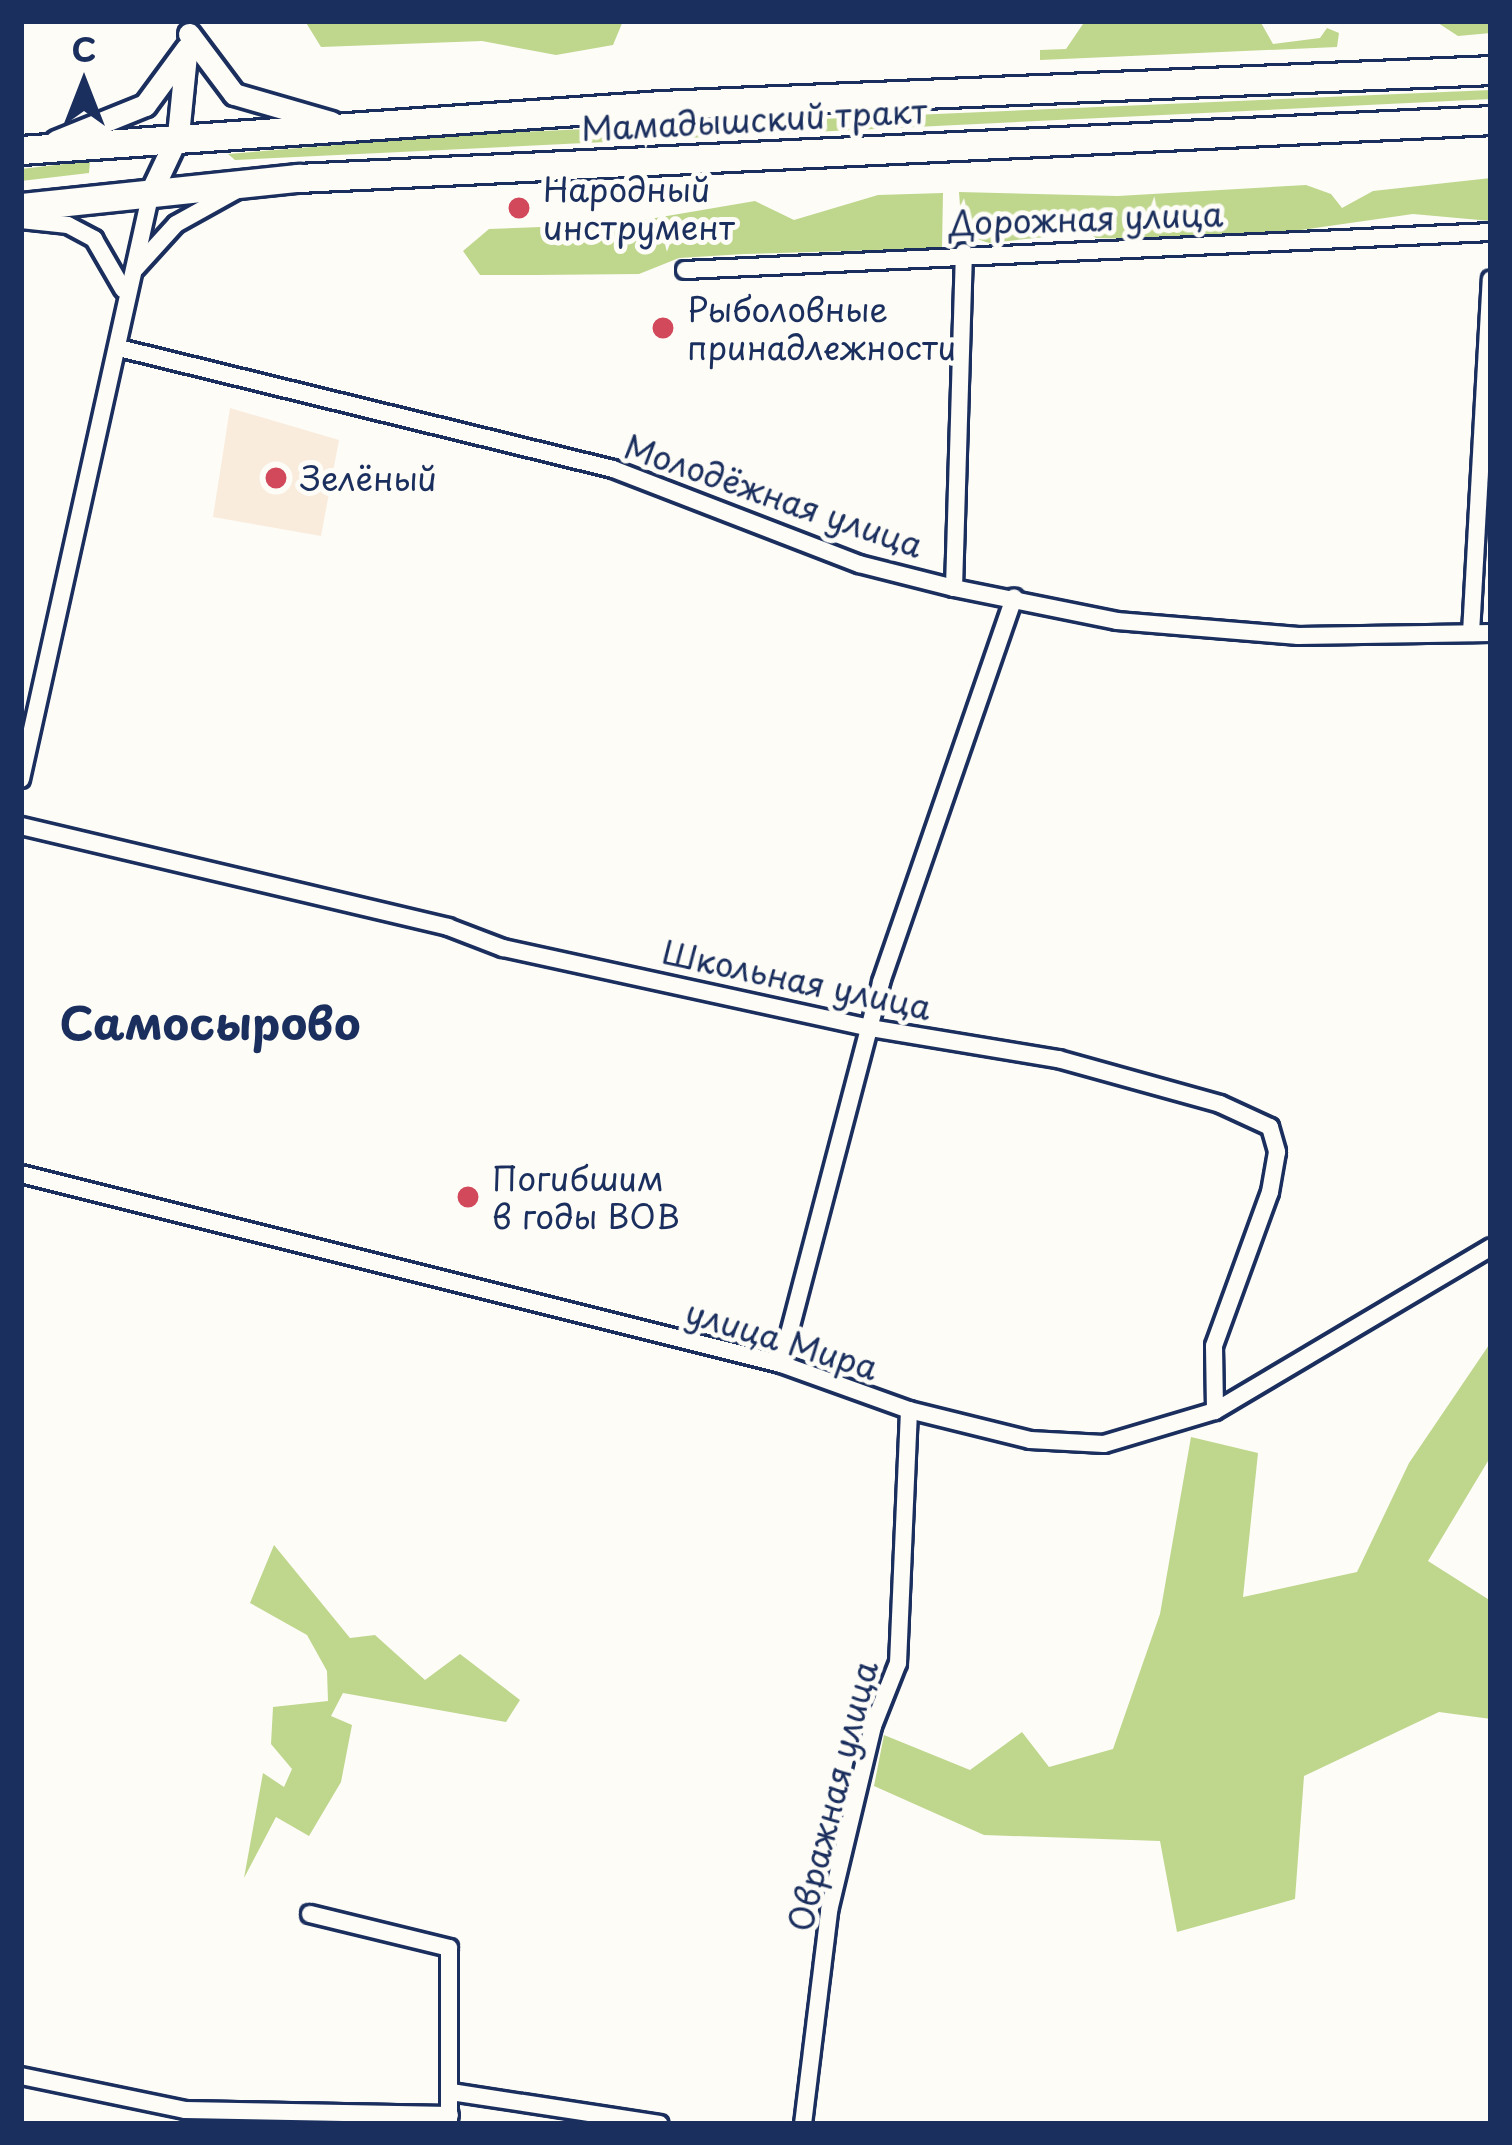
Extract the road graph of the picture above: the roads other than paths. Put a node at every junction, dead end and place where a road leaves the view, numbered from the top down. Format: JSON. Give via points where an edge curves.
{"nodes":[{"id":1,"x":189,"y":34,"type":"edge"},
{"id":2,"x":1491,"y":70,"type":"edge"},
{"id":3,"x":1491,"y":120,"type":"edge"},
{"id":4,"x":343,"y":125,"type":"junction"},
{"id":5,"x":178,"y":135,"type":"junction"},
{"id":6,"x":30,"y":149,"type":"edge"},
{"id":7,"x":252,"y":182,"type":"junction"},
{"id":8,"x":151,"y":192,"type":"junction"},
{"id":9,"x":21,"y":207,"type":"edge"},
{"id":10,"x":21,"y":220,"type":"edge"},
{"id":11,"x":1491,"y":232,"type":"edge"},
{"id":12,"x":964,"y":252,"type":"junction"},
{"id":13,"x":685,"y":270,"type":"dead end"},
{"id":14,"x":129,"y":279,"type":"junction"},
{"id":15,"x":1491,"y":280,"type":"edge"},
{"id":16,"x":125,"y":307,"type":"junction"},
{"id":17,"x":119,"y":348,"type":"junction"},
{"id":18,"x":954,"y":588,"type":"junction"},
{"id":19,"x":1014,"y":596,"type":"junction"},
{"id":20,"x":1471,"y":633,"type":"junction"},
{"id":21,"x":1491,"y":633,"type":"edge"},
{"id":22,"x":21,"y":779,"type":"edge"},
{"id":23,"x":21,"y":826,"type":"edge"},
{"id":24,"x":870,"y":1028,"type":"junction"},
{"id":25,"x":21,"y":1174,"type":"edge"},
{"id":26,"x":1491,"y":1247,"type":"edge"},
{"id":27,"x":781,"y":1364,"type":"junction"},
{"id":28,"x":909,"y":1410,"type":"junction"},
{"id":29,"x":1215,"y":1411,"type":"junction"},
{"id":30,"x":310,"y":1914,"type":"dead end"},
{"id":31,"x":21,"y":2076,"type":"edge"},
{"id":32,"x":452,"y":2092,"type":"junction"},
{"id":33,"x":449,"y":2120,"type":"edge"},
{"id":34,"x":660,"y":2124,"type":"edge"},
{"id":35,"x":803,"y":2124,"type":"edge"}],
"edges":[{"from":1,"to":4,"type":"street","via":[[234,94]]},
{"from":1,"to":5,"type":"street"},
{"from":1,"to":6,"type":"street","via":[[145,104]]},
{"from":2,"to":4,"type":"main road","name":"Мамадышский тракт"},
{"from":3,"to":7,"type":"main road","name":"Мамадышский тракт"},
{"from":4,"to":5,"type":"main road","name":"Мамадышский тракт"},
{"from":5,"to":6,"type":"main road","name":"Мамадышский тракт"},
{"from":5,"to":8,"type":"street"},
{"from":7,"to":8,"type":"main road","name":"Мамадышский тракт"},
{"from":7,"to":14,"type":"street","via":[[176,224]]},
{"from":8,"to":9,"type":"main road","name":"Мамадышский тракт"},
{"from":8,"to":14,"type":"street"},
{"from":10,"to":16,"type":"street","via":[[68,225],[94,239],[118,270]]},
{"from":11,"to":12,"type":"street","name":"Дорожная улица"},
{"from":12,"to":13,"type":"street","name":"Дорожная улица"},
{"from":12,"to":18,"type":"street"},
{"from":14,"to":16,"type":"street"},
{"from":15,"to":20,"type":"street"},
{"from":16,"to":17,"type":"street"},
{"from":17,"to":18,"type":"street","name":"Молодёжная улица","via":[[613,469],[859,564]]},
{"from":17,"to":22,"type":"street"},
{"from":18,"to":19,"type":"street","name":"Молодёжная улица"},
{"from":19,"to":20,"type":"street","name":"Молодёжная улица","via":[[1165,626],[1298,636]]},
{"from":19,"to":24,"type":"street"},
{"from":20,"to":21,"type":"street","name":"Молодёжная улица"},
{"from":23,"to":24,"type":"street","name":"Школьная улица","via":[[448,927],[503,948]]},
{"from":24,"to":27,"type":"street"},
{"from":24,"to":29,"type":"street","name":"Школьная улица","via":[[1058,1059],[1270,1127],[1277,1152],[1270,1192],[1214,1346]]},
{"from":25,"to":27,"type":"street","name":"улица Мира"},
{"from":26,"to":29,"type":"street","name":"улица Мира"},
{"from":27,"to":28,"type":"street","name":"улица Мира"},
{"from":28,"to":29,"type":"street","name":"улица Мира","via":[[1030,1439],[1104,1444]]},
{"from":28,"to":35,"type":"street","name":"Овражная улица","via":[[898,1663],[873,1726],[829,1911]]},
{"from":30,"to":32,"type":"street","via":[[449,1948]]},
{"from":31,"to":33,"type":"street","via":[[185,2110]]},
{"from":32,"to":33,"type":"street"},
{"from":32,"to":34,"type":"street"}]}
